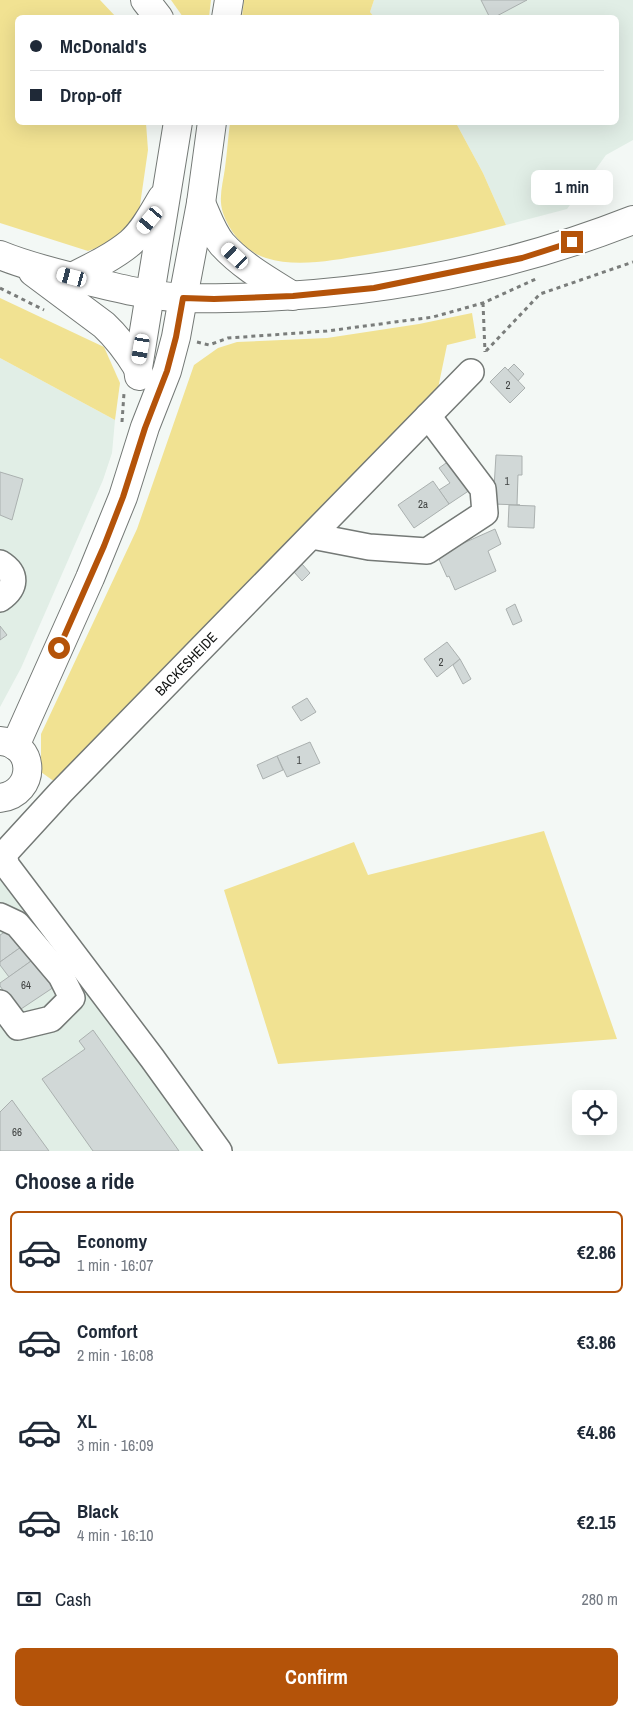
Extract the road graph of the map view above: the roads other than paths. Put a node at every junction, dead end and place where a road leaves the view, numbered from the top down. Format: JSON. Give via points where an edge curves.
{"nodes":[{"id":1,"x":145,"y":0,"type":"edge"},
{"id":2,"x":228,"y":0,"type":"edge"},
{"id":3,"x":157,"y":15,"type":"edge"},
{"id":4,"x":226,"y":15,"type":"edge"},
{"id":5,"x":178,"y":125,"type":"edge"},
{"id":6,"x":212,"y":125,"type":"edge"},
{"id":7,"x":168,"y":188,"type":"junction"},
{"id":8,"x":201,"y":203,"type":"junction"},
{"id":9,"x":633,"y":220,"type":"edge"},
{"id":10,"x":11,"y":260,"type":"edge"},
{"id":11,"x":72,"y":277,"type":"junction"},
{"id":12,"x":150,"y":294,"type":"junction"},
{"id":13,"x":293,"y":296,"type":"junction"},
{"id":14,"x":183,"y":298,"type":"junction"},
{"id":15,"x":471,"y":372,"type":"road end"},
{"id":16,"x":131,"y":378,"type":"junction"},
{"id":17,"x":428,"y":416,"type":"junction"},
{"id":18,"x":133,"y":429,"type":"junction"},
{"id":19,"x":312,"y":536,"type":"junction"},
{"id":20,"x":0,"y":563,"type":"edge"},
{"id":21,"x":0,"y":599,"type":"edge"},
{"id":22,"x":8,"y":743,"type":"edge"},
{"id":23,"x":27,"y":777,"type":"junction"},
{"id":24,"x":61,"y":792,"type":"junction"},
{"id":25,"x":0,"y":798,"type":"edge"},
{"id":26,"x":0,"y":916,"type":"edge"},
{"id":27,"x":0,"y":1003,"type":"edge"},
{"id":28,"x":219,"y":1151,"type":"edge"}],
"edges":[{"from":1,"to":3,"type":"main road"},
{"from":2,"to":4,"type":"main road"},
{"from":5,"to":7,"type":"main road"},
{"from":6,"to":8,"type":"main road"},
{"from":7,"to":11,"type":"main road","via":[[150,220],[131,242]]},
{"from":7,"to":12,"type":"main road"},
{"from":8,"to":13,"type":"main road","via":[[221,243],[249,270]]},
{"from":8,"to":14,"type":"main road"},
{"from":9,"to":13,"type":"main road","via":[[513,260],[374,288]]},
{"from":10,"to":11,"type":"main road"},
{"from":10,"to":16,"type":"main road","via":[[115,334],[130,355]]},
{"from":11,"to":12,"type":"main road"},
{"from":12,"to":14,"type":"main road"},
{"from":12,"to":16,"type":"main road"},
{"from":13,"to":14,"type":"main road"},
{"from":14,"to":18,"type":"main road","via":[[167,371]]},
{"from":15,"to":17,"type":"lane","name":"BACKESHEIDE"},
{"from":16,"to":18,"type":"main road"},
{"from":17,"to":19,"type":"lane","name":"BACKESHEIDE"},
{"from":17,"to":19,"type":"lane","via":[[483,490],[485,513],[427,551],[369,547]]},
{"from":18,"to":22,"type":"main road","via":[[123,497],[110,530]]},
{"from":19,"to":24,"type":"lane","name":"BACKESHEIDE"},
{"from":20,"to":21,"type":"lane","via":[[13,578],[11,590]]},
{"from":22,"to":23,"type":"main road","via":[[24,756]]},
{"from":23,"to":24,"type":"lane"},
{"from":23,"to":25,"type":"main road","via":[[14,794]]},
{"from":24,"to":28,"type":"lane","name":"BACKESHEIDE","via":[[6,852],[7,866]]},
{"from":26,"to":27,"type":"lane","via":[[18,924],[61,976],[72,998],[51,1019],[18,1027]]}]}
